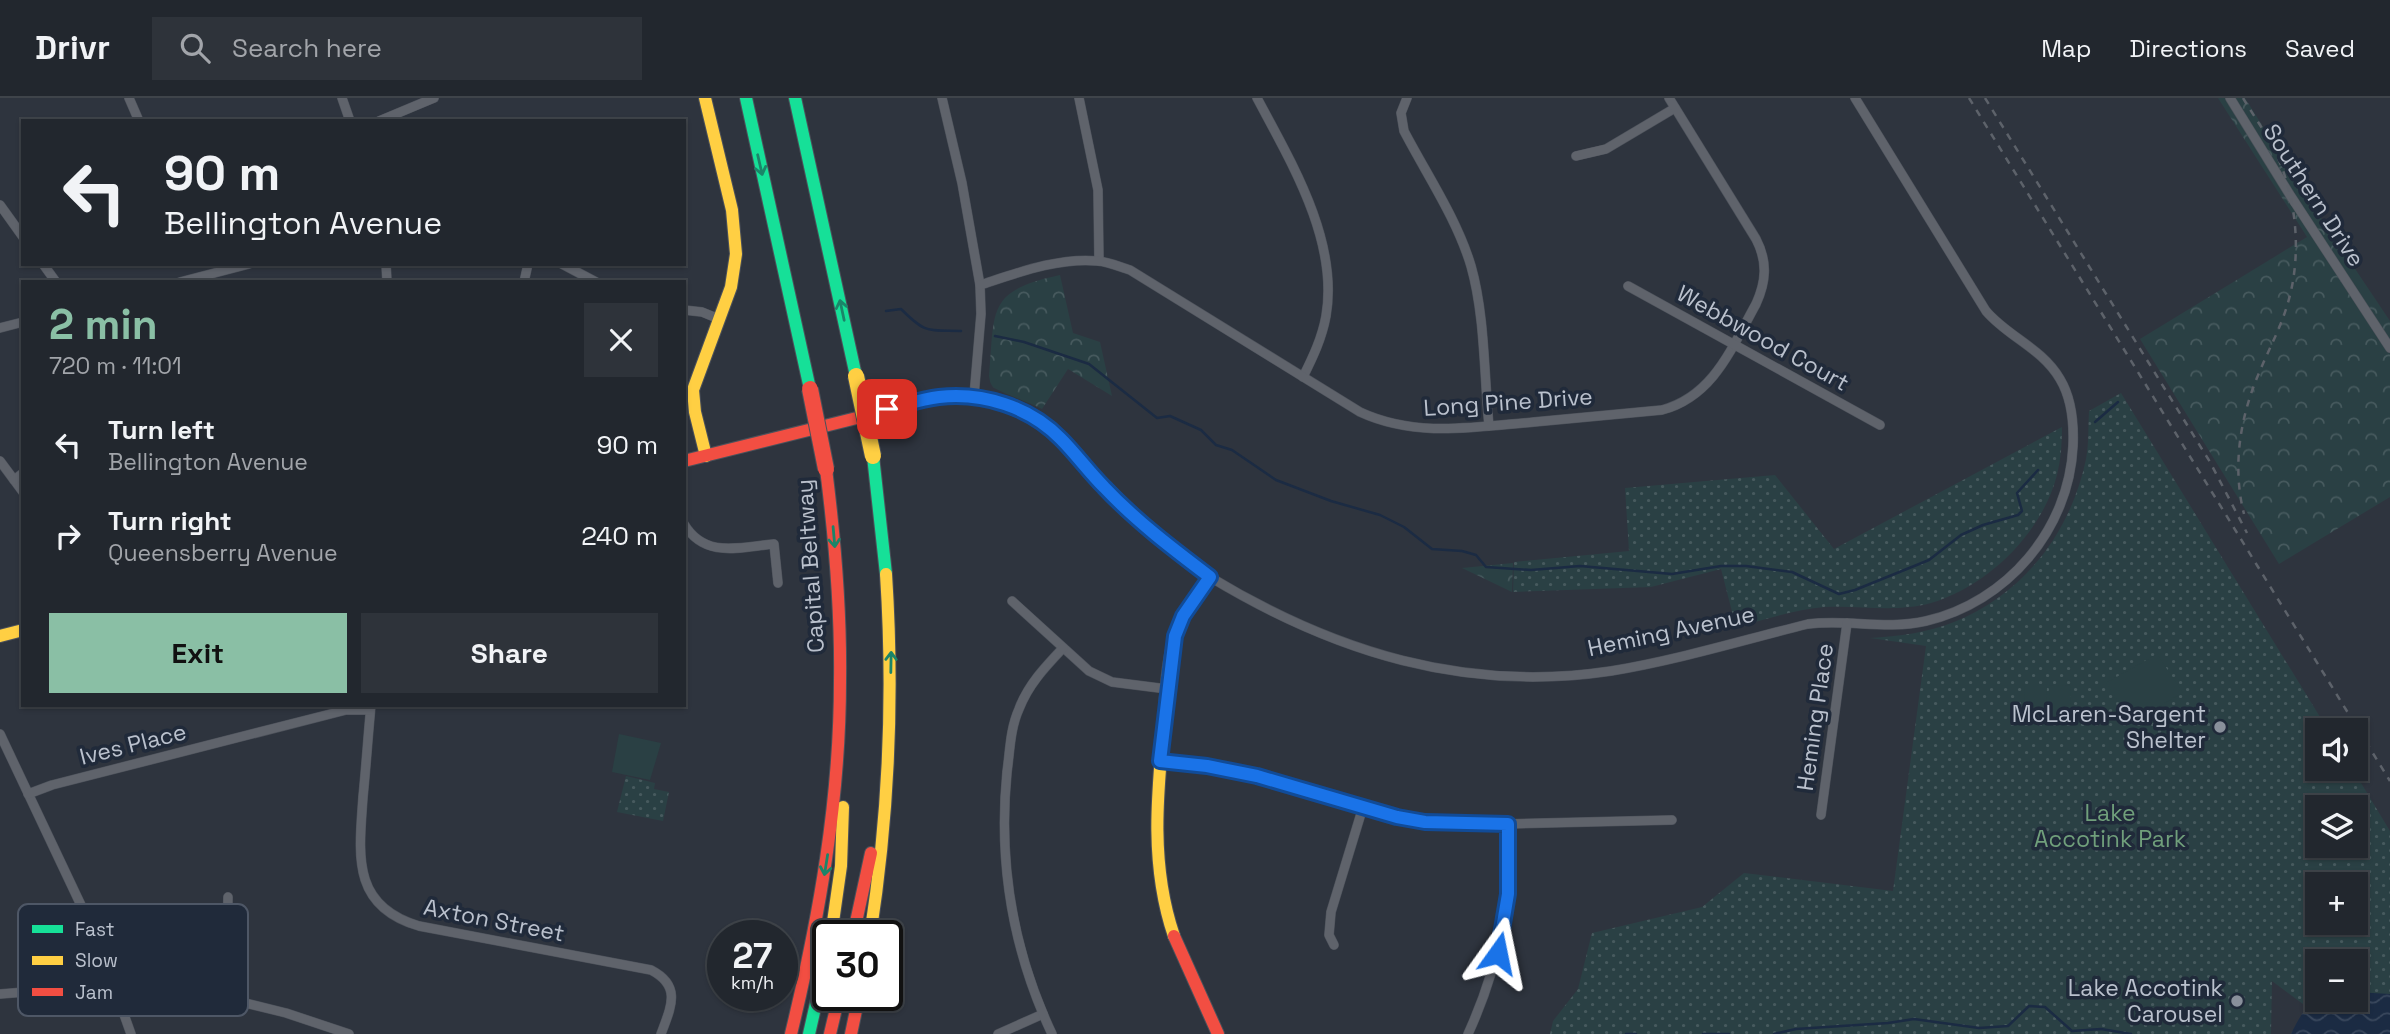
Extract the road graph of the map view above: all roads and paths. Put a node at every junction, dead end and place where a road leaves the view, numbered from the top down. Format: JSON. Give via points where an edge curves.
{"nodes":[{"id":1,"x":130,"y":98,"type":"edge"},
{"id":2,"x":342,"y":98,"type":"edge"},
{"id":3,"x":434,"y":98,"type":"edge"},
{"id":4,"x":705,"y":98,"type":"edge"},
{"id":5,"x":746,"y":98,"type":"edge"},
{"id":6,"x":795,"y":98,"type":"edge"},
{"id":7,"x":942,"y":98,"type":"edge"},
{"id":8,"x":1079,"y":98,"type":"edge"},
{"id":9,"x":1257,"y":98,"type":"edge"},
{"id":10,"x":1407,"y":98,"type":"edge"},
{"id":11,"x":1669,"y":98,"type":"edge"},
{"id":12,"x":1855,"y":98,"type":"edge"},
{"id":13,"x":2230,"y":98,"type":"edge"},
{"id":14,"x":1675,"y":108,"type":"junction"},
{"id":15,"x":138,"y":119,"type":"edge"},
{"id":16,"x":349,"y":119,"type":"edge"},
{"id":17,"x":384,"y":119,"type":"edge"},
{"id":18,"x":1576,"y":156,"type":"dead end"},
{"id":19,"x":0,"y":205,"type":"edge"},
{"id":20,"x":21,"y":234,"type":"edge"},
{"id":21,"x":1099,"y":261,"type":"junction"},
{"id":22,"x":235,"y":266,"type":"edge"},
{"id":23,"x":566,"y":266,"type":"edge"},
{"id":24,"x":213,"y":269,"type":"edge"},
{"id":25,"x":185,"y":280,"type":"edge"},
{"id":26,"x":592,"y":280,"type":"edge"},
{"id":27,"x":980,"y":285,"type":"junction"},
{"id":28,"x":1628,"y":286,"type":"dead end"},
{"id":29,"x":686,"y":310,"type":"edge"},
{"id":30,"x":719,"y":319,"type":"junction"},
{"id":31,"x":21,"y":323,"type":"edge"},
{"id":32,"x":0,"y":328,"type":"edge"},
{"id":33,"x":1734,"y":344,"type":"junction"},
{"id":34,"x":2390,"y":348,"type":"edge"},
{"id":35,"x":1303,"y":377,"type":"junction"},
{"id":36,"x":974,"y":396,"type":"junction"},
{"id":37,"x":1880,"y":425,"type":"dead end"},
{"id":38,"x":1489,"y":426,"type":"junction"},
{"id":39,"x":706,"y":456,"type":"junction"},
{"id":40,"x":0,"y":461,"type":"edge"},
{"id":41,"x":686,"y":461,"type":"edge"},
{"id":42,"x":21,"y":475,"type":"edge"},
{"id":43,"x":14,"y":480,"type":"junction"},
{"id":44,"x":21,"y":489,"type":"edge"},
{"id":45,"x":686,"y":527,"type":"edge"},
{"id":46,"x":1210,"y":577,"type":"junction"},
{"id":47,"x":778,"y":583,"type":"dead end"},
{"id":48,"x":1012,"y":601,"type":"dead end"},
{"id":49,"x":1847,"y":623,"type":"junction"},
{"id":50,"x":21,"y":631,"type":"edge"},
{"id":51,"x":0,"y":636,"type":"edge"},
{"id":52,"x":1063,"y":648,"type":"junction"},
{"id":53,"x":841,"y":675,"type":"junction"},
{"id":54,"x":1167,"y":689,"type":"junction"},
{"id":55,"x":371,"y":708,"type":"edge"},
{"id":56,"x":889,"y":730,"type":"junction"},
{"id":57,"x":0,"y":734,"type":"edge"},
{"id":58,"x":1160,"y":761,"type":"junction"},
{"id":59,"x":28,"y":794,"type":"junction"},
{"id":60,"x":1363,"y":807,"type":"junction"},
{"id":61,"x":1821,"y":815,"type":"dead end"},
{"id":62,"x":1672,"y":820,"type":"dead end"},
{"id":63,"x":1508,"y":824,"type":"junction"},
{"id":64,"x":228,"y":897,"type":"dead end"},
{"id":65,"x":80,"y":904,"type":"edge"},
{"id":66,"x":228,"y":904,"type":"edge"},
{"id":67,"x":833,"y":920,"type":"edge"},
{"id":68,"x":857,"y":920,"type":"edge"},
{"id":69,"x":872,"y":920,"type":"edge"},
{"id":70,"x":1334,"y":945,"type":"dead end"},
{"id":71,"x":18,"y":993,"type":"edge"},
{"id":72,"x":0,"y":994,"type":"edge"},
{"id":73,"x":248,"y":1004,"type":"edge"},
{"id":74,"x":814,"y":1011,"type":"edge"},
{"id":75,"x":835,"y":1011,"type":"edge"},
{"id":76,"x":856,"y":1011,"type":"edge"},
{"id":77,"x":1043,"y":1014,"type":"junction"},
{"id":78,"x":125,"y":1016,"type":"edge"},
{"id":79,"x":131,"y":1034,"type":"edge"},
{"id":80,"x":349,"y":1034,"type":"edge"},
{"id":81,"x":661,"y":1034,"type":"edge"},
{"id":82,"x":791,"y":1034,"type":"edge"},
{"id":83,"x":809,"y":1034,"type":"edge"},
{"id":84,"x":830,"y":1034,"type":"edge"},
{"id":85,"x":851,"y":1034,"type":"edge"},
{"id":86,"x":998,"y":1034,"type":"edge"},
{"id":87,"x":1052,"y":1034,"type":"edge"},
{"id":88,"x":1218,"y":1034,"type":"edge"},
{"id":89,"x":1468,"y":1034,"type":"edge"}],
"edges":[{"from":1,"to":15,"type":"street"},
{"from":2,"to":16,"type":"street"},
{"from":3,"to":17,"type":"street"},
{"from":4,"to":30,"type":"main road","via":[[735,229],[735,266]]},
{"from":5,"to":53,"type":"main road","name":"Capital Beltway","one_way":true,"bridge":true,"via":[[826,469]]},
{"from":56,"to":6,"type":"main road","one_way":true,"bridge":true,"via":[[889,602],[880,500]]},
{"from":7,"to":27,"type":"street"},
{"from":8,"to":21,"type":"street","via":[[1098,190]]},
{"from":9,"to":35,"type":"street","via":[[1298,177],[1327,269],[1324,323]]},
{"from":10,"to":38,"type":"street","via":[[1401,113],[1404,131],[1471,267]]},
{"from":11,"to":14,"type":"street","name":"Long Pine Drive"},
{"from":12,"to":49,"type":"street","name":"Heming Avenue","via":[[1986,310],[2004,330],[2035,350],[2062,381],[2071,408],[2073,441],[2066,491],[2052,523],[2026,562],[2003,584],[1962,609],[1923,622]]},
{"from":13,"to":34,"type":"street","name":"Southern Drive"},
{"from":14,"to":18,"type":"street","via":[[1606,149]]},
{"from":14,"to":33,"type":"street","name":"Long Pine Drive","via":[[1763,257],[1761,292]]},
{"from":19,"to":20,"type":"street"},
{"from":21,"to":27,"type":"street","name":"Long Pine Drive","via":[[1052,265]]},
{"from":21,"to":35,"type":"street","name":"Long Pine Drive","via":[[1144,277]]},
{"from":22,"to":24,"type":"street"},
{"from":23,"to":26,"type":"street"},
{"from":24,"to":25,"type":"street"},
{"from":27,"to":36,"type":"street"},
{"from":28,"to":33,"type":"street","name":"Webbwood Court"},
{"from":29,"to":30,"type":"street"},
{"from":30,"to":39,"type":"main road","via":[[693,390]]},
{"from":31,"to":32,"type":"street"},
{"from":33,"to":37,"type":"street","name":"Webbwood Court"},
{"from":33,"to":38,"type":"street","name":"Long Pine Drive","via":[[1708,383],[1672,408]]},
{"from":35,"to":38,"type":"street","name":"Long Pine Drive","via":[[1360,412],[1390,424],[1434,429]]},
{"from":36,"to":39,"type":"main road","name":"Heming Avenue","via":[[933,398]]},
{"from":36,"to":46,"type":"main road","name":"Heming Avenue","via":[[1013,407],[1042,423],[1135,518]]},
{"from":39,"to":41,"type":"main road","name":"Heming Avenue"},
{"from":40,"to":43,"type":"street"},
{"from":42,"to":43,"type":"street"},
{"from":43,"to":44,"type":"street"},
{"from":45,"to":47,"type":"street","via":[[691,536],[716,550],[774,544]]},
{"from":46,"to":49,"type":"street","name":"Heming Avenue","via":[[1274,614],[1342,643],[1410,664],[1489,676],[1610,671],[1808,624]]},
{"from":46,"to":54,"type":"main road","via":[[1178,628]]},
{"from":48,"to":52,"type":"street"},
{"from":49,"to":61,"type":"street","name":"Heming Place"},
{"from":50,"to":51,"type":"main road"},
{"from":52,"to":54,"type":"street","via":[[1104,679]]},
{"from":52,"to":77,"type":"street","via":[[1035,680],[1018,710],[1004,802],[1011,909]]},
{"from":53,"to":67,"type":"main road","via":[[842,847]]},
{"from":53,"to":82,"type":"main road","name":"Capital Beltway","one_way":true,"via":[[830,845]]},
{"from":54,"to":58,"type":"main road"},
{"from":55,"to":59,"type":"street","name":"Ives Place","via":[[346,710]]},
{"from":55,"to":81,"type":"street","name":"Axton Street","via":[[359,857],[367,886],[378,903],[397,918],[419,926],[651,970],[665,979],[671,993]]},
{"from":56,"to":68,"type":"main road"},
{"from":56,"to":69,"type":"main road","via":[[884,828]]},
{"from":57,"to":59,"type":"street"},
{"from":58,"to":60,"type":"street","via":[[1246,773]]},
{"from":58,"to":88,"type":"main road","via":[[1154,833],[1162,896],[1179,949]]},
{"from":59,"to":65,"type":"street"},
{"from":60,"to":63,"type":"street","via":[[1425,822]]},
{"from":60,"to":70,"type":"street","via":[[1331,912],[1329,935]]},
{"from":62,"to":63,"type":"street"},
{"from":63,"to":89,"type":"street","via":[[1508,894],[1501,938]]},
{"from":64,"to":66,"type":"street"},
{"from":71,"to":72,"type":"street"},
{"from":73,"to":80,"type":"street"},
{"from":74,"to":83,"type":"main road"},
{"from":75,"to":84,"type":"main road"},
{"from":76,"to":85,"type":"main road"},
{"from":77,"to":86,"type":"street"},
{"from":77,"to":87,"type":"street"},
{"from":78,"to":79,"type":"street"}]}
